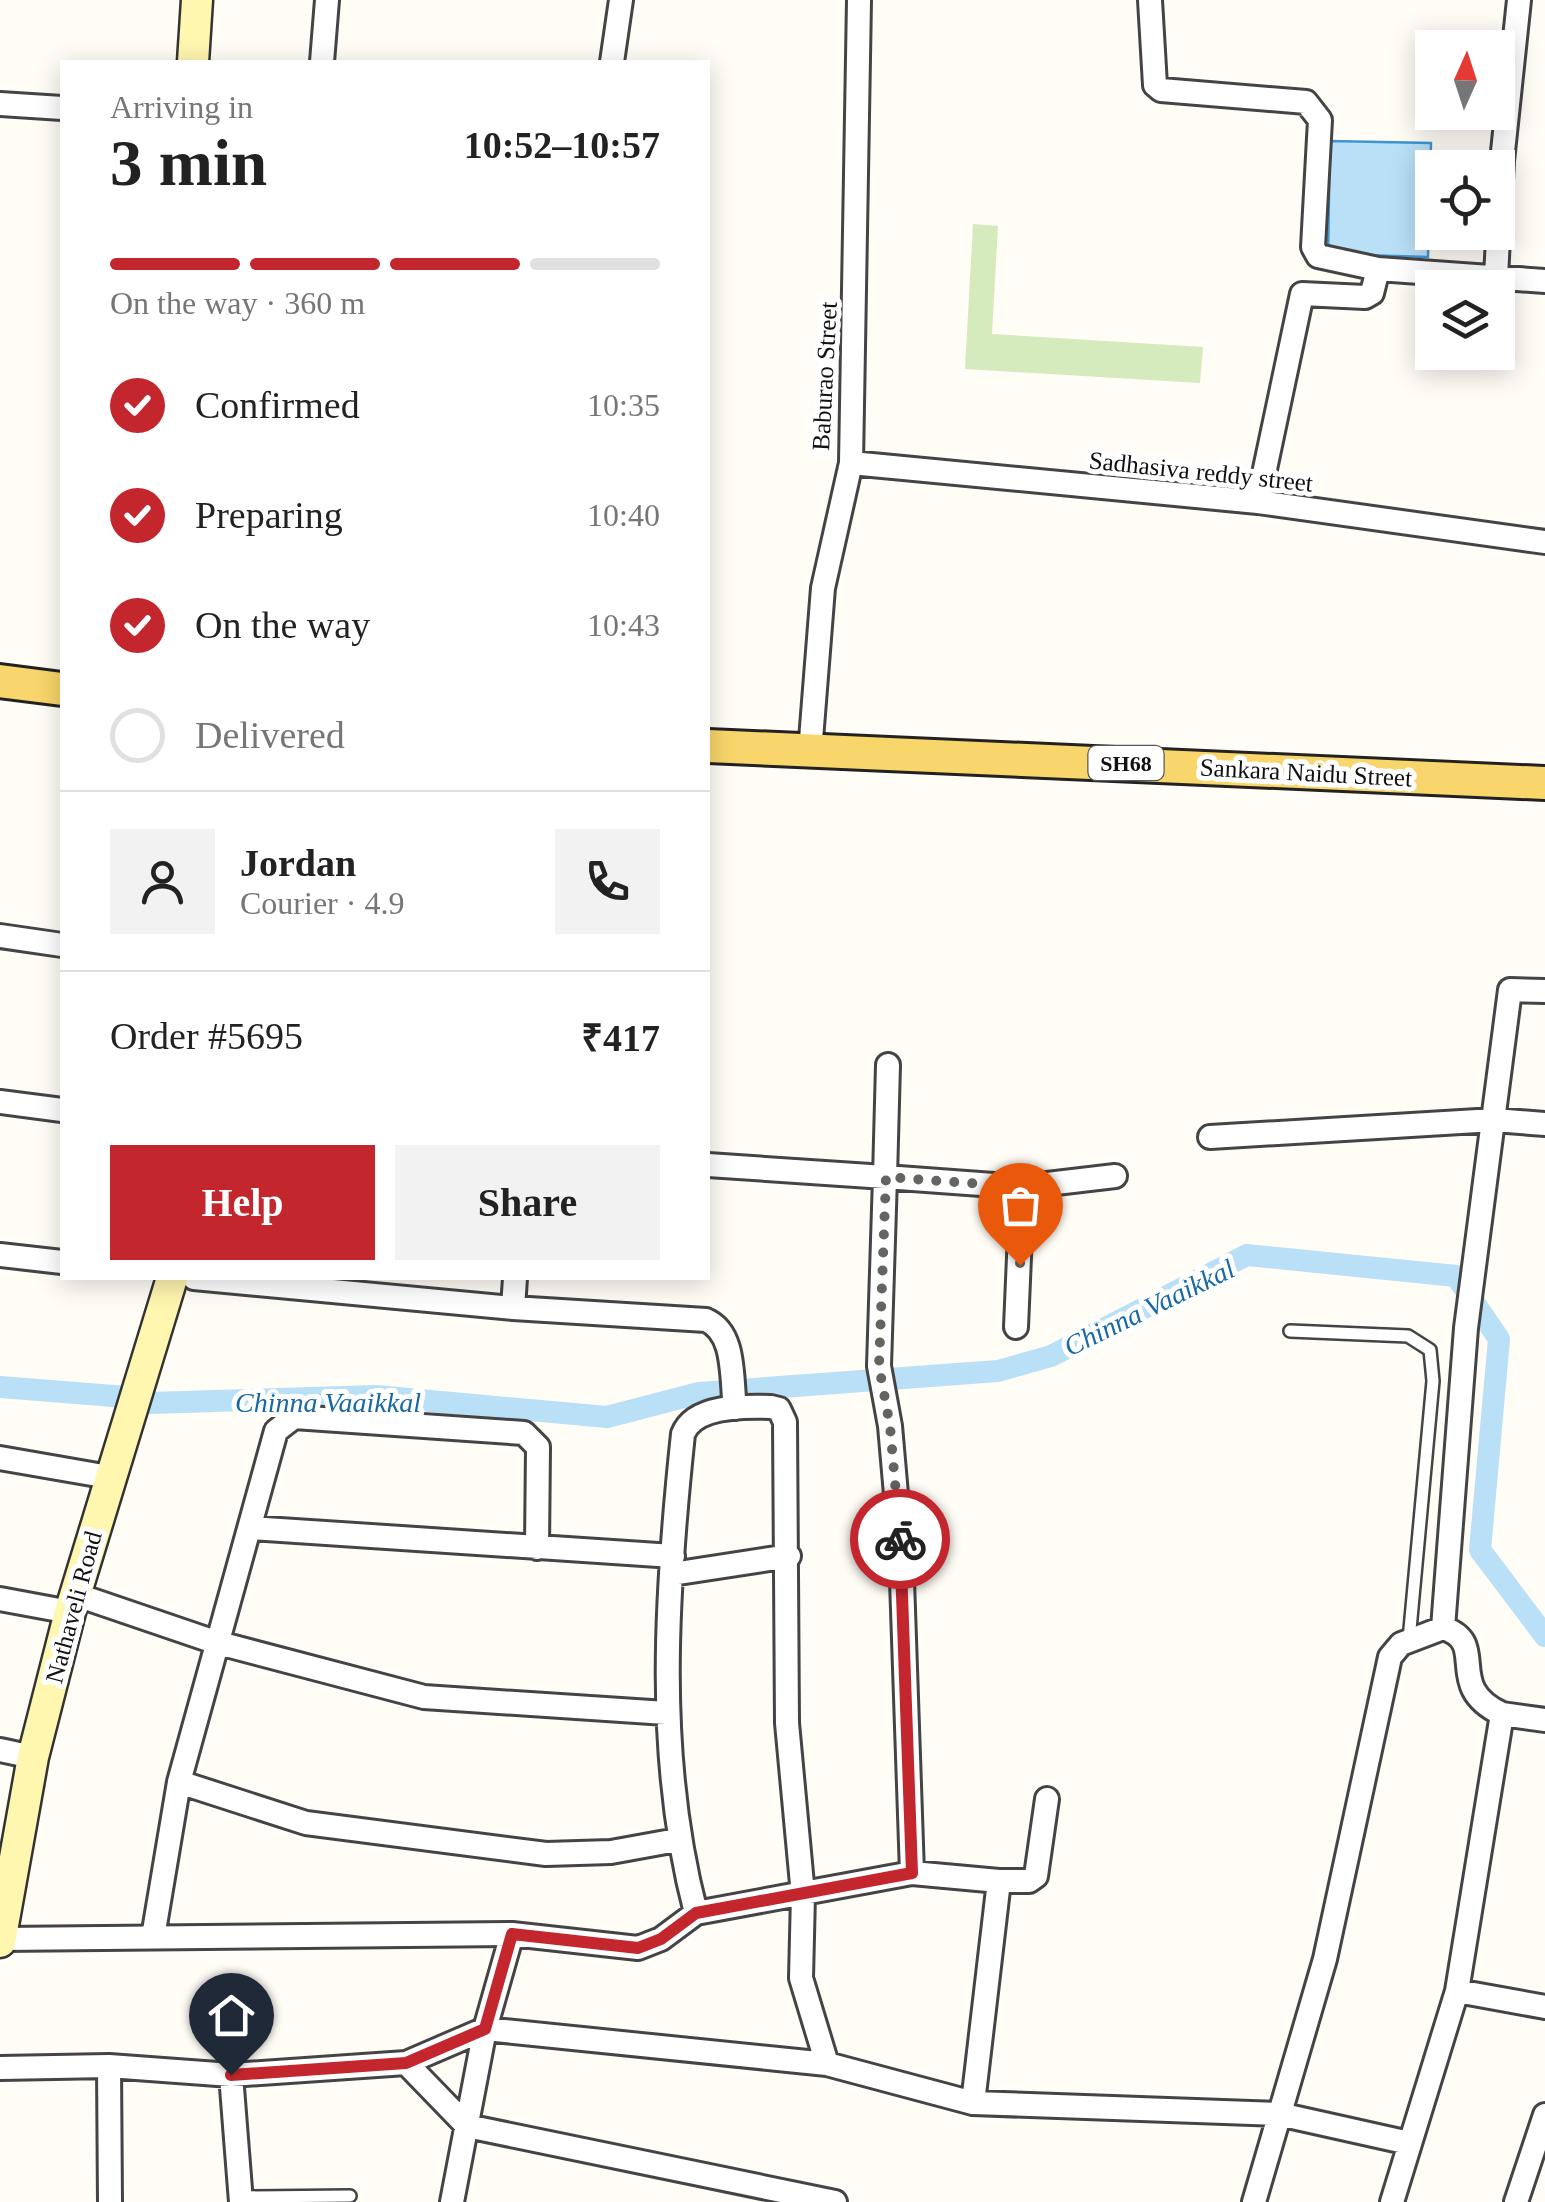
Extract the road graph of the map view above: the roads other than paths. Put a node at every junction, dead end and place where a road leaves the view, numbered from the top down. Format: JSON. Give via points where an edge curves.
{"nodes":[{"id":1,"x":197,"y":0,"type":"edge"},
{"id":2,"x":327,"y":0,"type":"edge"},
{"id":3,"x":621,"y":0,"type":"edge"},
{"id":4,"x":859,"y":0,"type":"edge"},
{"id":5,"x":1150,"y":0,"type":"edge"},
{"id":6,"x":1519,"y":0,"type":"edge"},
{"id":7,"x":193,"y":60,"type":"edge"},
{"id":8,"x":322,"y":60,"type":"edge"},
{"id":9,"x":612,"y":60,"type":"edge"},
{"id":10,"x":0,"y":104,"type":"edge"},
{"id":11,"x":60,"y":108,"type":"edge"},
{"id":12,"x":1313,"y":247,"type":"junction"},
{"id":13,"x":1378,"y":269,"type":"junction"},
{"id":14,"x":1496,"y":270,"type":"edge"},
{"id":15,"x":1415,"y":272,"type":"edge"},
{"id":16,"x":1515,"y":279,"type":"edge"},
{"id":17,"x":1545,"y":281,"type":"edge"},
{"id":18,"x":1302,"y":294,"type":"junction"},
{"id":19,"x":850,"y":462,"type":"junction"},
{"id":20,"x":1258,"y":502,"type":"junction"},
{"id":21,"x":1545,"y":542,"type":"edge"},
{"id":22,"x":0,"y":681,"type":"edge"},
{"id":23,"x":60,"y":689,"type":"edge"},
{"id":24,"x":710,"y":746,"type":"edge"},
{"id":25,"x":810,"y":752,"type":"junction"},
{"id":26,"x":1545,"y":783,"type":"edge"},
{"id":27,"x":0,"y":936,"type":"edge"},
{"id":28,"x":60,"y":946,"type":"edge"},
{"id":29,"x":1545,"y":991,"type":"edge"},
{"id":30,"x":888,"y":1064,"type":"dead end"},
{"id":31,"x":0,"y":1102,"type":"edge"},
{"id":32,"x":60,"y":1110,"type":"edge"},
{"id":33,"x":1494,"y":1120,"type":"junction"},
{"id":34,"x":1545,"y":1124,"type":"edge"},
{"id":35,"x":1210,"y":1138,"type":"dead end"},
{"id":36,"x":710,"y":1165,"type":"edge"},
{"id":37,"x":1115,"y":1176,"type":"dead end"},
{"id":38,"x":886,"y":1177,"type":"junction"},
{"id":39,"x":1022,"y":1187,"type":"junction"},
{"id":40,"x":0,"y":1255,"type":"edge"},
{"id":41,"x":60,"y":1262,"type":"edge"},
{"id":42,"x":171,"y":1280,"type":"edge"},
{"id":43,"x":215,"y":1280,"type":"edge"},
{"id":44,"x":515,"y":1280,"type":"edge"},
{"id":45,"x":513,"y":1308,"type":"junction"},
{"id":46,"x":1016,"y":1327,"type":"dead end"},
{"id":47,"x":1290,"y":1330,"type":"dead end"},
{"id":48,"x":733,"y":1394,"type":"junction"},
{"id":49,"x":0,"y":1458,"type":"edge"},
{"id":50,"x":109,"y":1477,"type":"junction"},
{"id":51,"x":251,"y":1528,"type":"junction"},
{"id":52,"x":537,"y":1548,"type":"junction"},
{"id":53,"x":788,"y":1556,"type":"junction"},
{"id":54,"x":673,"y":1565,"type":"junction"},
{"id":55,"x":0,"y":1599,"type":"edge"},
{"id":56,"x":73,"y":1603,"type":"junction"},
{"id":57,"x":1443,"y":1628,"type":"junction"},
{"id":58,"x":1409,"y":1641,"type":"junction"},
{"id":59,"x":215,"y":1642,"type":"junction"},
{"id":60,"x":666,"y":1713,"type":"junction"},
{"id":61,"x":1502,"y":1714,"type":"junction"},
{"id":62,"x":1545,"y":1720,"type":"edge"},
{"id":63,"x":0,"y":1750,"type":"edge"},
{"id":64,"x":33,"y":1757,"type":"junction"},
{"id":65,"x":179,"y":1782,"type":"junction"},
{"id":66,"x":1047,"y":1799,"type":"dead end"},
{"id":67,"x":677,"y":1840,"type":"junction"},
{"id":68,"x":912,"y":1873,"type":"junction"},
{"id":69,"x":999,"y":1881,"type":"junction"},
{"id":70,"x":803,"y":1896,"type":"junction"},
{"id":71,"x":2,"y":1900,"type":"edge"},
{"id":72,"x":696,"y":1913,"type":"junction"},
{"id":73,"x":512,"y":1934,"type":"junction"},
{"id":74,"x":153,"y":1937,"type":"junction"},
{"id":75,"x":0,"y":1940,"type":"edge"},
{"id":76,"x":1457,"y":1991,"type":"junction"},
{"id":77,"x":1545,"y":2007,"type":"edge"},
{"id":78,"x":485,"y":2029,"type":"junction"},
{"id":79,"x":406,"y":2063,"type":"junction"},
{"id":80,"x":827,"y":2064,"type":"junction"},
{"id":81,"x":109,"y":2066,"type":"junction"},
{"id":82,"x":0,"y":2068,"type":"edge"},
{"id":83,"x":231,"y":2075,"type":"junction"},
{"id":84,"x":973,"y":2103,"type":"junction"},
{"id":85,"x":1279,"y":2114,"type":"junction"},
{"id":86,"x":1545,"y":2114,"type":"edge"},
{"id":87,"x":468,"y":2126,"type":"junction"},
{"id":88,"x":1409,"y":2144,"type":"junction"},
{"id":89,"x":350,"y":2196,"type":"dead end"},
{"id":90,"x":241,"y":2199,"type":"edge"},
{"id":91,"x":110,"y":2202,"type":"edge"},
{"id":92,"x":452,"y":2202,"type":"edge"},
{"id":93,"x":835,"y":2202,"type":"edge"},
{"id":94,"x":1254,"y":2202,"type":"edge"},
{"id":95,"x":1392,"y":2202,"type":"edge"},
{"id":96,"x":1516,"y":2202,"type":"edge"}],
"edges":[{"from":1,"to":7,"type":"street"},
{"from":2,"to":8,"type":"street"},
{"from":3,"to":9,"type":"street"},
{"from":4,"to":19,"type":"street","name":"Baburao Street"},
{"from":5,"to":12,"type":"street","via":[[1155,85],[1161,90],[1306,102],[1315,109],[1320,120]]},
{"from":6,"to":14,"type":"street"},
{"from":10,"to":11,"type":"street"},
{"from":12,"to":13,"type":"street","via":[[1329,261]]},
{"from":12,"to":18,"type":"street"},
{"from":13,"to":15,"type":"street"},
{"from":13,"to":18,"type":"street","via":[[1365,298]]},
{"from":16,"to":17,"type":"street"},
{"from":18,"to":20,"type":"street"},
{"from":19,"to":20,"type":"street","name":"Sadhasiva reddy street"},
{"from":19,"to":25,"type":"street","name":"Baburao Street","via":[[823,588]]},
{"from":20,"to":21,"type":"street","name":"Sadhasiva reddy street"},
{"from":22,"to":23,"type":"main road"},
{"from":24,"to":25,"type":"main road","name":"Sankara Naidu Street","number":"SH68"},
{"from":25,"to":26,"type":"main road","name":"Sankara Naidu Street","number":"SH68"},
{"from":27,"to":28,"type":"street"},
{"from":29,"to":33,"type":"street","via":[[1510,990]]},
{"from":30,"to":38,"type":"street"},
{"from":31,"to":32,"type":"street"},
{"from":33,"to":34,"type":"street"},
{"from":33,"to":35,"type":"street"},
{"from":33,"to":57,"type":"street","via":[[1466,1328]]},
{"from":36,"to":38,"type":"street"},
{"from":37,"to":39,"type":"street"},
{"from":38,"to":39,"type":"street"},
{"from":38,"to":68,"type":"street","via":[[879,1366],[901,1551]]},
{"from":39,"to":46,"type":"street"},
{"from":40,"to":41,"type":"street"},
{"from":42,"to":50,"type":"street","name":"Nathaveli Road"},
{"from":43,"to":45,"type":"street"},
{"from":44,"to":45,"type":"street"},
{"from":45,"to":48,"type":"street","via":[[706,1320],[727,1339]]},
{"from":47,"to":58,"type":"lane","via":[[1408,1336],[1430,1350],[1433,1380]]},
{"from":48,"to":53,"type":"street","via":[[783,1414]]},
{"from":48,"to":54,"type":"street","via":[[686,1427]]},
{"from":49,"to":50,"type":"street"},
{"from":50,"to":56,"type":"street","name":"Nathaveli Road"},
{"from":51,"to":52,"type":"street"},
{"from":51,"to":52,"type":"street","via":[[276,1431],[294,1416],[524,1433],[538,1448]]},
{"from":51,"to":59,"type":"street"},
{"from":52,"to":54,"type":"street"},
{"from":53,"to":54,"type":"street"},
{"from":53,"to":70,"type":"street","via":[[788,1723]]},
{"from":54,"to":60,"type":"street"},
{"from":55,"to":56,"type":"street"},
{"from":56,"to":59,"type":"street"},
{"from":56,"to":64,"type":"street","name":"Nathaveli Road"},
{"from":57,"to":58,"type":"street"},
{"from":57,"to":61,"type":"street","via":[[1467,1644],[1471,1693]]},
{"from":58,"to":85,"type":"street","via":[[1390,1657],[1325,1960]]},
{"from":59,"to":60,"type":"street","via":[[424,1697]]},
{"from":59,"to":65,"type":"street"},
{"from":60,"to":67,"type":"street"},
{"from":61,"to":62,"type":"street"},
{"from":61,"to":76,"type":"street"},
{"from":63,"to":64,"type":"street"},
{"from":64,"to":71,"type":"street","name":"Nathaveli Road"},
{"from":65,"to":67,"type":"street","via":[[306,1823],[546,1854]]},
{"from":65,"to":74,"type":"street"},
{"from":66,"to":69,"type":"street","via":[[1036,1876]]},
{"from":67,"to":72,"type":"street"},
{"from":68,"to":69,"type":"street"},
{"from":68,"to":70,"type":"street"},
{"from":69,"to":84,"type":"street"},
{"from":70,"to":72,"type":"street"},
{"from":70,"to":80,"type":"street","via":[[801,1978]]},
{"from":71,"to":75,"type":"street","name":"Nathaveli Road"},
{"from":72,"to":73,"type":"street","via":[[638,1948]]},
{"from":73,"to":74,"type":"street"},
{"from":73,"to":78,"type":"street"},
{"from":74,"to":75,"type":"street"},
{"from":76,"to":77,"type":"street"},
{"from":76,"to":88,"type":"street"},
{"from":78,"to":79,"type":"street"},
{"from":78,"to":80,"type":"street"},
{"from":78,"to":87,"type":"street"},
{"from":79,"to":83,"type":"street"},
{"from":79,"to":87,"type":"street"},
{"from":80,"to":84,"type":"street"},
{"from":81,"to":82,"type":"street"},
{"from":81,"to":83,"type":"street"},
{"from":81,"to":91,"type":"street"},
{"from":83,"to":90,"type":"street"},
{"from":84,"to":85,"type":"street"},
{"from":85,"to":88,"type":"street"},
{"from":85,"to":94,"type":"street"},
{"from":86,"to":96,"type":"street"},
{"from":87,"to":92,"type":"street"},
{"from":87,"to":93,"type":"street"},
{"from":88,"to":95,"type":"street"},
{"from":89,"to":90,"type":"lane"}]}
